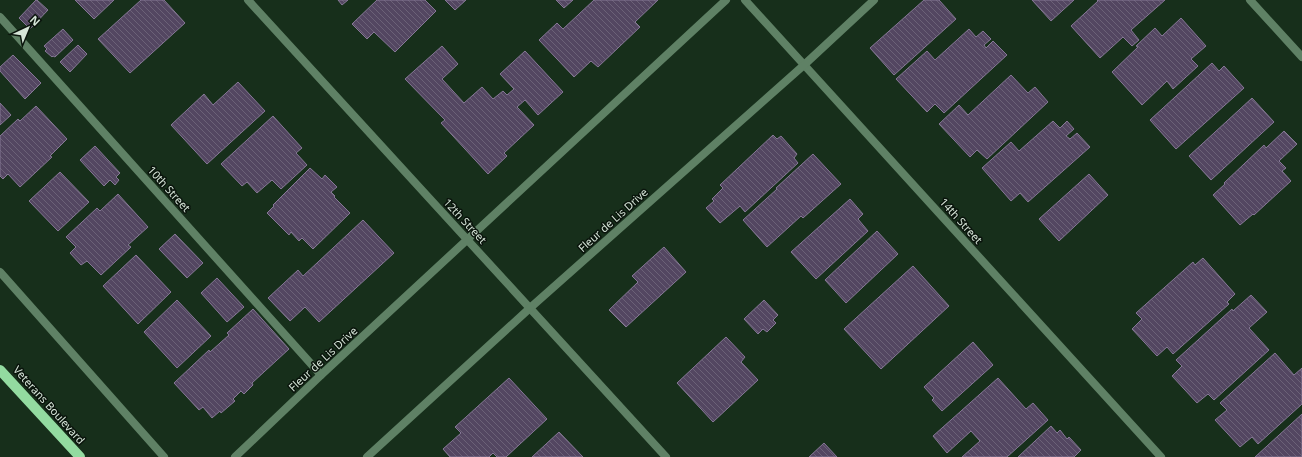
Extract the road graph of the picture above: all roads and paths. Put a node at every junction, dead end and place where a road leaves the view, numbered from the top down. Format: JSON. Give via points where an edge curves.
{"nodes":[{"id":1,"x":248,"y":0,"type":"edge"},
{"id":2,"x":726,"y":0,"type":"edge"},
{"id":3,"x":745,"y":0,"type":"edge"},
{"id":4,"x":874,"y":0,"type":"edge"},
{"id":5,"x":1250,"y":0,"type":"edge"},
{"id":6,"x":0,"y":17,"type":"edge"},
{"id":7,"x":1302,"y":57,"type":"edge"},
{"id":8,"x":804,"y":65,"type":"junction"},
{"id":9,"x":466,"y":239,"type":"junction"},
{"id":10,"x":0,"y":272,"type":"edge"},
{"id":11,"x":530,"y":308,"type":"junction"},
{"id":12,"x":0,"y":370,"type":"edge"},
{"id":13,"x":321,"y":375,"type":"junction"},
{"id":14,"x":80,"y":457,"type":"edge"},
{"id":15,"x":164,"y":457,"type":"edge"},
{"id":16,"x":235,"y":457,"type":"edge"},
{"id":17,"x":367,"y":457,"type":"edge"},
{"id":18,"x":666,"y":457,"type":"edge"},
{"id":19,"x":1161,"y":457,"type":"edge"}],
"edges":[{"from":1,"to":9,"type":"street","name":"12th Street"},
{"from":2,"to":9,"type":"street","name":"Fleur de Lis Drive"},
{"from":3,"to":8,"type":"street","name":"14th Street"},
{"from":4,"to":8,"type":"street","name":"Fleur de Lis Drive"},
{"from":5,"to":7,"type":"street"},
{"from":6,"to":13,"type":"street","name":"10th Street"},
{"from":8,"to":11,"type":"street","name":"Fleur de Lis Drive"},
{"from":8,"to":19,"type":"street","name":"14th Street"},
{"from":9,"to":11,"type":"street","name":"12th Street"},
{"from":9,"to":13,"type":"street","name":"Fleur de Lis Drive"},
{"from":10,"to":15,"type":"street"},
{"from":11,"to":17,"type":"street","name":"Fleur de Lis Drive"},
{"from":11,"to":18,"type":"street","name":"12th Street"},
{"from":12,"to":14,"type":"main road","name":"Veterans Boulevard"},
{"from":13,"to":16,"type":"street","name":"Fleur de Lis Drive"}]}
